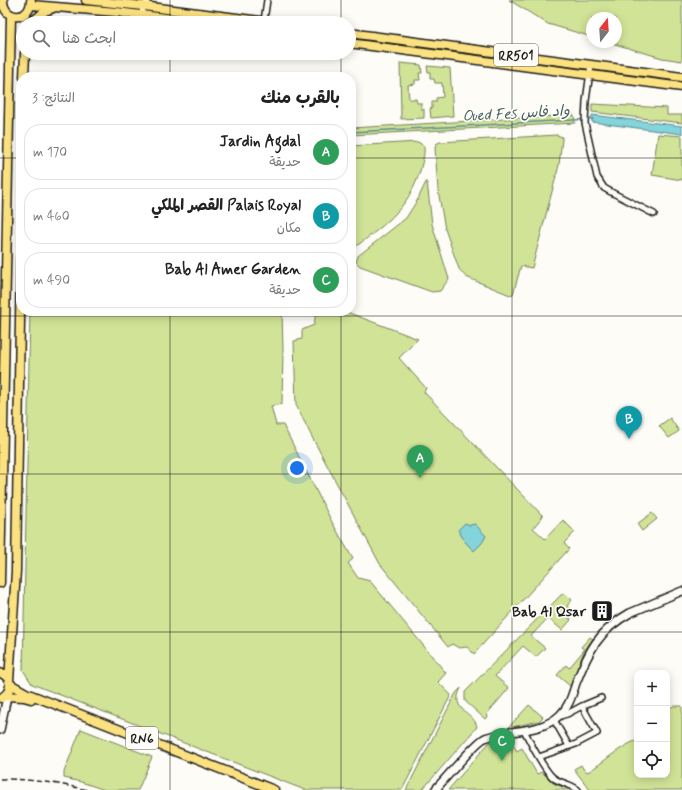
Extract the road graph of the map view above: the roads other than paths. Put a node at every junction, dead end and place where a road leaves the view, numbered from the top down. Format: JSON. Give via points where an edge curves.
{"nodes":[{"id":1,"x":86,"y":0,"type":"edge"},
{"id":2,"x":267,"y":0,"type":"edge"},
{"id":3,"x":145,"y":3,"type":"edge"},
{"id":4,"x":2,"y":5,"type":"edge"},
{"id":5,"x":29,"y":6,"type":"edge"},
{"id":6,"x":58,"y":6,"type":"junction"},
{"id":7,"x":142,"y":14,"type":"junction"},
{"id":8,"x":11,"y":15,"type":"junction"},
{"id":9,"x":27,"y":16,"type":"edge"},
{"id":10,"x":39,"y":16,"type":"edge"},
{"id":11,"x":156,"y":16,"type":"edge"},
{"id":12,"x":231,"y":16,"type":"edge"},
{"id":13,"x":265,"y":16,"type":"edge"},
{"id":14,"x":356,"y":34,"type":"edge"},
{"id":15,"x":356,"y":44,"type":"edge"},
{"id":16,"x":25,"y":60,"type":"edge"},
{"id":17,"x":591,"y":65,"type":"junction"},
{"id":18,"x":24,"y":72,"type":"edge"},
{"id":19,"x":590,"y":74,"type":"junction"},
{"id":20,"x":682,"y":78,"type":"edge"},
{"id":21,"x":682,"y":87,"type":"edge"},
{"id":22,"x":654,"y":214,"type":"dead end"},
{"id":23,"x":20,"y":316,"type":"edge"},
{"id":24,"x":0,"y":583,"type":"edge"},
{"id":25,"x":682,"y":591,"type":"edge"},
{"id":26,"x":0,"y":672,"type":"edge"},
{"id":27,"x":7,"y":691,"type":"edge"},
{"id":28,"x":601,"y":698,"type":"dead end"},
{"id":29,"x":582,"y":706,"type":"junction"},
{"id":30,"x":557,"y":718,"type":"junction"},
{"id":31,"x":0,"y":730,"type":"edge"},
{"id":32,"x":524,"y":730,"type":"junction"},
{"id":33,"x":569,"y":746,"type":"junction"},
{"id":34,"x":539,"y":757,"type":"junction"},
{"id":35,"x":261,"y":790,"type":"edge"},
{"id":36,"x":274,"y":790,"type":"edge"},
{"id":37,"x":435,"y":790,"type":"edge"},
{"id":38,"x":578,"y":790,"type":"edge"}],
"edges":[{"from":1,"to":3,"type":"main road"},
{"from":2,"to":13,"type":"street"},
{"from":3,"to":7,"type":"street"},
{"from":3,"to":12,"type":"main road"},
{"from":4,"to":8,"type":"main road"},
{"from":5,"to":6,"type":"main road"},
{"from":5,"to":8,"type":"main road","via":[[19,16]]},
{"from":5,"to":9,"type":"main road"},
{"from":6,"to":7,"type":"main road"},
{"from":6,"to":10,"type":"main road"},
{"from":7,"to":11,"type":"main road"},
{"from":8,"to":24,"type":"main road"},
{"from":14,"to":17,"type":"main road","number":"RR501"},
{"from":15,"to":19,"type":"main road","number":"RR501"},
{"from":16,"to":18,"type":"main road"},
{"from":17,"to":19,"type":"street"},
{"from":17,"to":20,"type":"main road","number":"RR501"},
{"from":19,"to":21,"type":"main road","number":"RR501"},
{"from":19,"to":22,"type":"street","via":[[585,123],[597,177],[604,188]]},
{"from":23,"to":27,"type":"main road","via":[[16,571]]},
{"from":25,"to":30,"type":"street","via":[[622,617],[606,631],[590,651],[569,702]]},
{"from":26,"to":27,"type":"main road","number":"RN6","via":[[5,675]]},
{"from":27,"to":31,"type":"street"},
{"from":27,"to":35,"type":"main road","number":"RN6"},
{"from":27,"to":36,"type":"main road","number":"RN6","via":[[26,693]]},
{"from":28,"to":29,"type":"street"},
{"from":29,"to":30,"type":"street"},
{"from":29,"to":33,"type":"street","via":[[597,733]]},
{"from":30,"to":32,"type":"street","via":[[544,725]]},
{"from":30,"to":33,"type":"street"},
{"from":32,"to":34,"type":"street"},
{"from":32,"to":37,"type":"street","via":[[484,738]]},
{"from":33,"to":34,"type":"street"},
{"from":34,"to":38,"type":"street","via":[[552,777]]}]}
